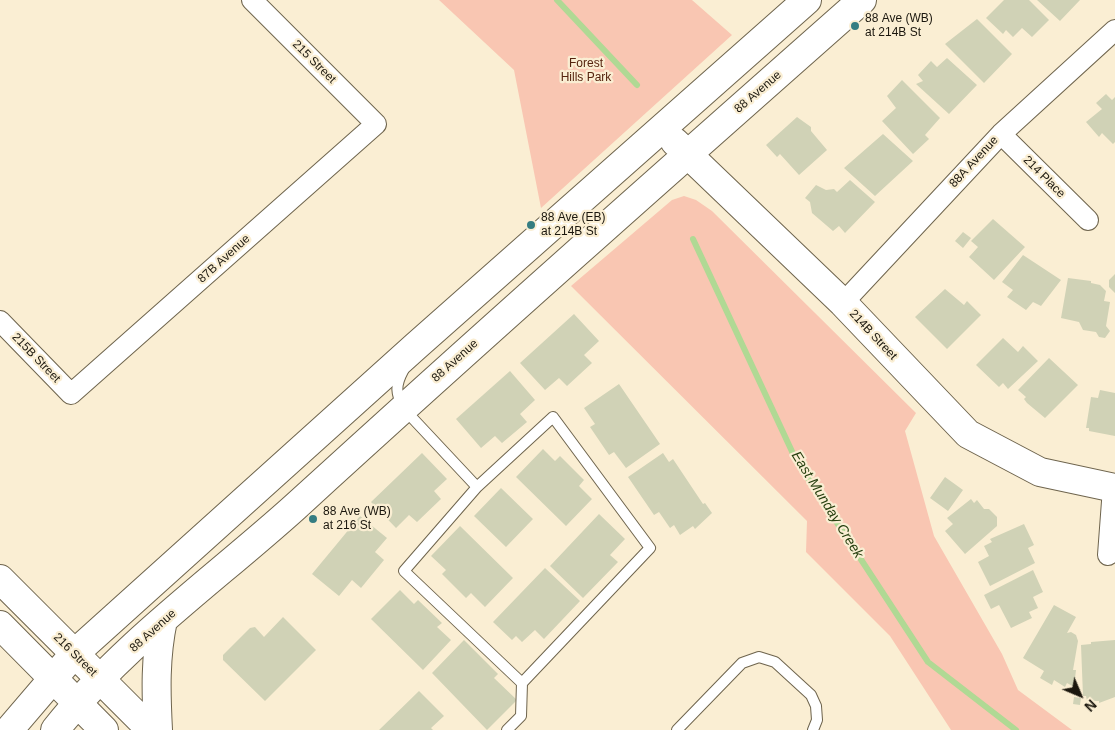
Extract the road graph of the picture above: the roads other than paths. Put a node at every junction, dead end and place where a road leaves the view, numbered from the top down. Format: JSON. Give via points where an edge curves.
{"nodes":[{"id":1,"x":252,"y":0,"type":"edge"},
{"id":2,"x":807,"y":0,"type":"edge"},
{"id":3,"x":862,"y":0,"type":"edge"},
{"id":4,"x":1115,"y":30,"type":"edge"},
{"id":5,"x":376,"y":124,"type":"joint"},
{"id":6,"x":661,"y":128,"type":"junction"},
{"id":7,"x":1000,"y":134,"type":"junction"},
{"id":8,"x":687,"y":155,"type":"junction"},
{"id":9,"x":1088,"y":220,"type":"dead end"},
{"id":10,"x":843,"y":303,"type":"junction"},
{"id":11,"x":0,"y":321,"type":"edge"},
{"id":12,"x":416,"y":346,"type":"junction"},
{"id":13,"x":71,"y":394,"type":"joint"},
{"id":14,"x":403,"y":408,"type":"junction"},
{"id":15,"x":477,"y":487,"type":"junction"},
{"id":16,"x":1114,"y":488,"type":"edge"},
{"id":17,"x":1108,"y":555,"type":"dead end"},
{"id":18,"x":0,"y":579,"type":"edge"},
{"id":19,"x":164,"y":620,"type":"junction"},
{"id":20,"x":0,"y":625,"type":"edge"},
{"id":21,"x":74,"y":654,"type":"junction"},
{"id":22,"x":52,"y":678,"type":"junction"},
{"id":23,"x":99,"y":679,"type":"junction"},
{"id":24,"x":522,"y":683,"type":"junction"},
{"id":25,"x":77,"y":703,"type":"junction"},
{"id":26,"x":9,"y":730,"type":"edge"},
{"id":27,"x":55,"y":730,"type":"edge"},
{"id":28,"x":104,"y":730,"type":"edge"},
{"id":29,"x":151,"y":730,"type":"edge"},
{"id":30,"x":158,"y":730,"type":"edge"},
{"id":31,"x":507,"y":730,"type":"edge"},
{"id":32,"x":677,"y":730,"type":"edge"},
{"id":33,"x":813,"y":730,"type":"edge"}],
"edges":[{"from":1,"to":5,"type":"street","name":"215 Street"},
{"from":2,"to":6,"type":"main road"},
{"from":3,"to":8,"type":"main road","name":"88 Avenue"},
{"from":4,"to":7,"type":"street","name":"88A Avenue"},
{"from":5,"to":13,"type":"street","name":"87B Avenue"},
{"from":6,"to":8,"type":"main road","name":"214B Street"},
{"from":6,"to":12,"type":"main road"},
{"from":7,"to":9,"type":"street","name":"214 Place"},
{"from":7,"to":10,"type":"street","name":"88A Avenue"},
{"from":8,"to":10,"type":"main road","name":"214B Street"},
{"from":8,"to":14,"type":"main road","name":"88 Avenue"},
{"from":10,"to":16,"type":"main road","name":"214B Street","via":[[968,434],[1040,472]]},
{"from":11,"to":13,"type":"street","name":"215B Street"},
{"from":12,"to":14,"type":"lane","via":[[396,384],[396,394]]},
{"from":12,"to":21,"type":"main road"},
{"from":14,"to":15,"type":"lane"},
{"from":14,"to":19,"type":"main road","name":"88 Avenue"},
{"from":15,"to":24,"type":"lane","via":[[404,570]]},
{"from":15,"to":24,"type":"lane","via":[[552,417],[650,548]]},
{"from":16,"to":17,"type":"street"},
{"from":18,"to":21,"type":"main road","name":"216 Street"},
{"from":19,"to":23,"type":"main road","name":"88 Avenue"},
{"from":19,"to":30,"type":"main road","via":[[158,644],[156,678]]},
{"from":20,"to":22,"type":"main road"},
{"from":21,"to":22,"type":"main road"},
{"from":21,"to":23,"type":"main road","name":"216 Street"},
{"from":22,"to":25,"type":"main road"},
{"from":22,"to":26,"type":"main road"},
{"from":23,"to":25,"type":"main road","name":"88 Avenue"},
{"from":23,"to":29,"type":"main road","name":"216 Street"},
{"from":24,"to":31,"type":"lane","via":[[521,716]]},
{"from":25,"to":27,"type":"main road","name":"88 Avenue"},
{"from":25,"to":28,"type":"main road"},
{"from":32,"to":33,"type":"lane","via":[[742,663],[759,657],[775,662],[811,695],[817,720]]}]}
